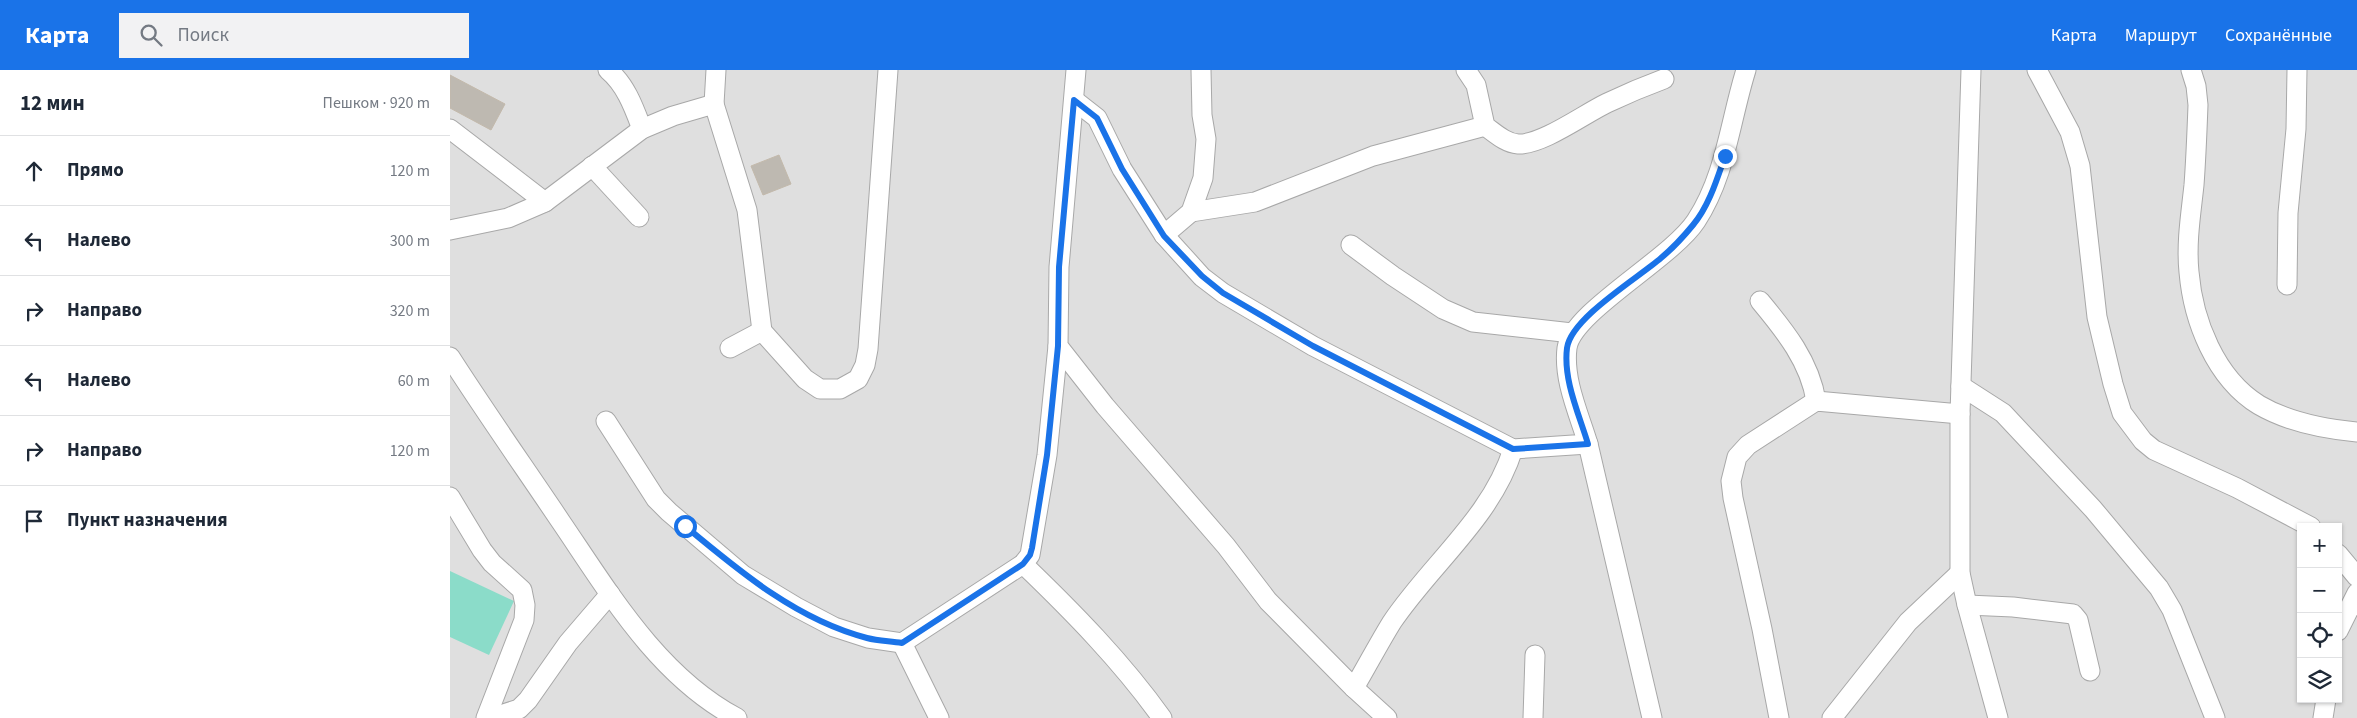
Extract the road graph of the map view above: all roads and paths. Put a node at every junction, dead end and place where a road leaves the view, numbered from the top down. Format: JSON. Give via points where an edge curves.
{"nodes":[{"id":1,"x":608,"y":70,"type":"edge"},
{"id":2,"x":716,"y":70,"type":"edge"},
{"id":3,"x":888,"y":70,"type":"edge"},
{"id":4,"x":1076,"y":70,"type":"edge"},
{"id":5,"x":1201,"y":70,"type":"edge"},
{"id":6,"x":1466,"y":70,"type":"edge"},
{"id":7,"x":1746,"y":70,"type":"edge"},
{"id":8,"x":1971,"y":70,"type":"edge"},
{"id":9,"x":2037,"y":70,"type":"edge"},
{"id":10,"x":2190,"y":70,"type":"edge"},
{"id":11,"x":2297,"y":70,"type":"edge"},
{"id":12,"x":1664,"y":79,"type":"dead end"},
{"id":13,"x":1074,"y":100,"type":"junction"},
{"id":14,"x":714,"y":104,"type":"junction"},
{"id":15,"x":1485,"y":126,"type":"junction"},
{"id":16,"x":450,"y":129,"type":"edge"},
{"id":17,"x":642,"y":129,"type":"junction"},
{"id":18,"x":592,"y":166,"type":"junction"},
{"id":19,"x":545,"y":202,"type":"junction"},
{"id":20,"x":1191,"y":212,"type":"junction"},
{"id":21,"x":639,"y":217,"type":"dead end"},
{"id":22,"x":450,"y":230,"type":"edge"},
{"id":23,"x":1164,"y":236,"type":"junction"},
{"id":24,"x":1351,"y":245,"type":"dead end"},
{"id":25,"x":2287,"y":285,"type":"dead end"},
{"id":26,"x":1760,"y":301,"type":"dead end"},
{"id":27,"x":762,"y":331,"type":"junction"},
{"id":28,"x":1572,"y":333,"type":"junction"},
{"id":29,"x":1058,"y":346,"type":"junction"},
{"id":30,"x":730,"y":348,"type":"dead end"},
{"id":31,"x":450,"y":357,"type":"edge"},
{"id":32,"x":1961,"y":386,"type":"junction"},
{"id":33,"x":1816,"y":401,"type":"junction"},
{"id":34,"x":1960,"y":414,"type":"junction"},
{"id":35,"x":606,"y":421,"type":"dead end"},
{"id":36,"x":2357,"y":432,"type":"edge"},
{"id":37,"x":1588,"y":444,"type":"junction"},
{"id":38,"x":1513,"y":449,"type":"junction"},
{"id":39,"x":450,"y":497,"type":"edge"},
{"id":40,"x":2303,"y":523,"type":"edge"},
{"id":41,"x":2342,"y":559,"type":"edge"},
{"id":42,"x":1023,"y":564,"type":"junction"},
{"id":43,"x":1960,"y":573,"type":"junction"},
{"id":44,"x":2357,"y":577,"type":"edge"},
{"id":45,"x":2357,"y":593,"type":"edge"},
{"id":46,"x":610,"y":594,"type":"junction"},
{"id":47,"x":1967,"y":605,"type":"junction"},
{"id":48,"x":2342,"y":623,"type":"edge"},
{"id":49,"x":902,"y":643,"type":"junction"},
{"id":50,"x":1535,"y":655,"type":"dead end"},
{"id":51,"x":2090,"y":670,"type":"dead end"},
{"id":52,"x":1354,"y":688,"type":"junction"},
{"id":53,"x":2325,"y":703,"type":"edge"},
{"id":54,"x":486,"y":718,"type":"edge"},
{"id":55,"x":491,"y":718,"type":"edge"},
{"id":56,"x":737,"y":718,"type":"edge"},
{"id":57,"x":939,"y":718,"type":"edge"},
{"id":58,"x":1162,"y":718,"type":"edge"},
{"id":59,"x":1387,"y":718,"type":"edge"},
{"id":60,"x":1533,"y":718,"type":"edge"},
{"id":61,"x":1652,"y":718,"type":"edge"},
{"id":62,"x":1779,"y":718,"type":"edge"},
{"id":63,"x":1832,"y":718,"type":"edge"},
{"id":64,"x":1998,"y":718,"type":"edge"},
{"id":65,"x":2215,"y":718,"type":"edge"},
{"id":66,"x":2323,"y":718,"type":"edge"}],
"edges":[{"from":1,"to":17,"type":"lane","via":[[634,105]]},
{"from":2,"to":14,"type":"lane"},
{"from":3,"to":27,"type":"lane","via":[[866,365],[858,379],[840,389],[820,389],[805,380]]},
{"from":4,"to":13,"type":"lane"},
{"from":5,"to":20,"type":"lane","via":[[1206,153],[1203,178]]},
{"from":6,"to":15,"type":"lane","via":[[1476,85]]},
{"from":7,"to":28,"type":"lane","via":[[1718,176],[1707,204],[1694,224],[1662,257],[1617,291]]},
{"from":8,"to":32,"type":"lane"},
{"from":9,"to":40,"type":"lane","via":[[2070,132],[2080,166],[2097,317],[2122,413],[2154,450]]},
{"from":10,"to":36,"type":"lane","via":[[2198,105],[2189,271],[2194,306],[2204,340],[2227,374],[2259,404],[2299,421]]},
{"from":11,"to":25,"type":"lane"},
{"from":12,"to":15,"type":"lane","via":[[1607,103],[1533,142],[1509,142]]},
{"from":13,"to":23,"type":"lane","via":[[1097,118],[1122,169]]},
{"from":13,"to":29,"type":"lane","via":[[1059,267]]},
{"from":14,"to":17,"type":"lane"},
{"from":14,"to":27,"type":"lane","via":[[746,210]]},
{"from":15,"to":20,"type":"lane","via":[[1374,156],[1255,202]]},
{"from":16,"to":19,"type":"lane"},
{"from":17,"to":18,"type":"lane"},
{"from":18,"to":19,"type":"lane"},
{"from":18,"to":21,"type":"lane"},
{"from":19,"to":22,"type":"lane","via":[[508,218]]},
{"from":20,"to":23,"type":"lane"},
{"from":23,"to":38,"type":"lane","via":[[1202,276],[1245,308]]},
{"from":24,"to":28,"type":"lane","via":[[1443,309],[1473,322]]},
{"from":26,"to":33,"type":"lane","via":[[1811,374]]},
{"from":27,"to":30,"type":"lane"},
{"from":28,"to":37,"type":"lane","via":[[1567,357],[1570,382]]},
{"from":29,"to":42,"type":"lane","via":[[1038,514],[1030,555]]},
{"from":29,"to":52,"type":"lane","via":[[1268,600]]},
{"from":31,"to":46,"type":"lane"},
{"from":32,"to":34,"type":"lane"},
{"from":32,"to":65,"type":"lane","via":[[2003,413],[2093,509],[2159,588],[2172,610]]},
{"from":33,"to":34,"type":"lane"},
{"from":33,"to":62,"type":"lane","via":[[1748,445],[1737,457],[1731,481]]},
{"from":34,"to":43,"type":"lane"},
{"from":35,"to":49,"type":"lane","via":[[656,498],[744,575],[834,627],[868,638]]},
{"from":37,"to":38,"type":"lane"},
{"from":37,"to":61,"type":"lane"},
{"from":38,"to":52,"type":"lane","via":[[1492,495],[1392,622]]},
{"from":39,"to":54,"type":"lane","via":[[487,557],[522,590],[526,605],[524,620]]},
{"from":41,"to":44,"type":"lane"},
{"from":42,"to":49,"type":"lane"},
{"from":42,"to":58,"type":"lane","via":[[1087,628],[1142,690]]},
{"from":43,"to":47,"type":"lane"},
{"from":43,"to":63,"type":"lane","via":[[1908,622]]},
{"from":45,"to":48,"type":"lane"},
{"from":46,"to":55,"type":"lane","via":[[568,643],[528,700],[519,709]]},
{"from":46,"to":56,"type":"lane","via":[[669,666],[696,692]]},
{"from":47,"to":51,"type":"lane","via":[[2073,614],[2078,620]]},
{"from":47,"to":64,"type":"lane"},
{"from":49,"to":57,"type":"lane"},
{"from":50,"to":60,"type":"lane"},
{"from":52,"to":59,"type":"lane"},
{"from":53,"to":66,"type":"lane"}]}
